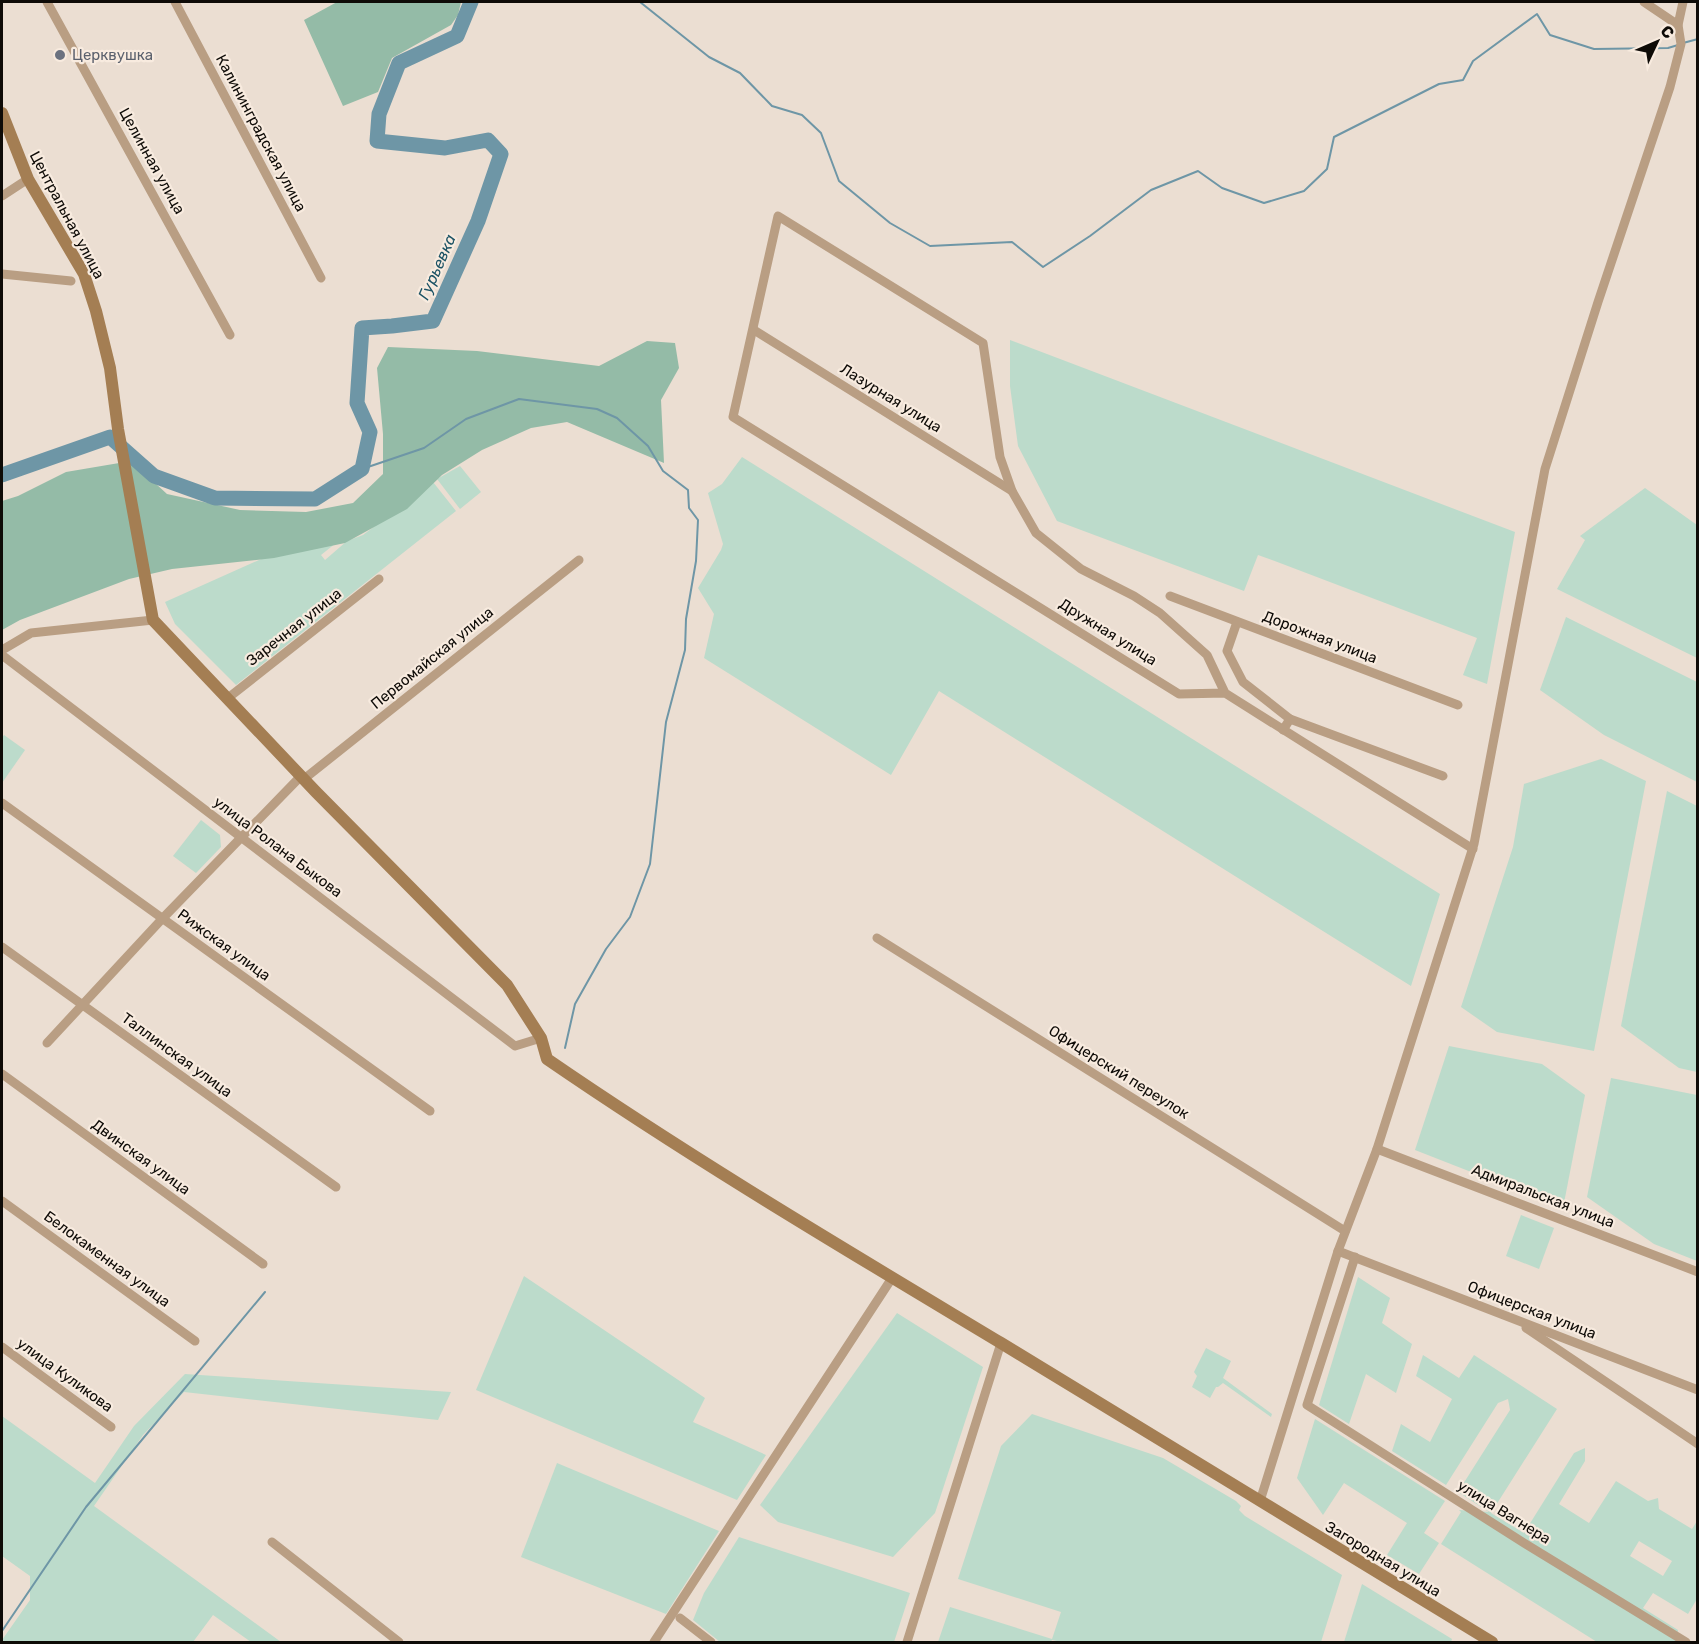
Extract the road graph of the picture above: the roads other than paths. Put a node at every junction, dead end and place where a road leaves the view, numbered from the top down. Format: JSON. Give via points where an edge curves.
{"nodes":[{"id":1,"x":47,"y":2,"type":"edge"},
{"id":2,"x":175,"y":2,"type":"edge"},
{"id":3,"x":1644,"y":2,"type":"edge"},
{"id":4,"x":1683,"y":2,"type":"edge"},
{"id":5,"x":1678,"y":25,"type":"junction"},
{"id":6,"x":2,"y":113,"type":"edge"},
{"id":7,"x":28,"y":179,"type":"junction"},
{"id":8,"x":2,"y":196,"type":"edge"},
{"id":9,"x":2,"y":274,"type":"edge"},
{"id":10,"x":321,"y":278,"type":"dead end"},
{"id":11,"x":71,"y":281,"type":"dead end"},
{"id":12,"x":753,"y":330,"type":"dead end"},
{"id":13,"x":230,"y":335,"type":"dead end"},
{"id":14,"x":1012,"y":491,"type":"junction"},
{"id":15,"x":579,"y":560,"type":"dead end"},
{"id":16,"x":378,"y":579,"type":"dead end"},
{"id":17,"x":1170,"y":596,"type":"dead end"},
{"id":18,"x":153,"y":620,"type":"junction"},
{"id":19,"x":1237,"y":622,"type":"junction"},
{"id":20,"x":2,"y":650,"type":"edge"},
{"id":21,"x":2,"y":655,"type":"edge"},
{"id":22,"x":1225,"y":693,"type":"junction"},
{"id":23,"x":228,"y":698,"type":"junction"},
{"id":24,"x":1458,"y":705,"type":"dead end"},
{"id":25,"x":1290,"y":719,"type":"junction"},
{"id":26,"x":1283,"y":730,"type":"junction"},
{"id":27,"x":1443,"y":776,"type":"dead end"},
{"id":28,"x":302,"y":777,"type":"junction"},
{"id":29,"x":2,"y":803,"type":"edge"},
{"id":30,"x":241,"y":838,"type":"junction"},
{"id":31,"x":1473,"y":849,"type":"junction"},
{"id":32,"x":162,"y":919,"type":"junction"},
{"id":33,"x":877,"y":938,"type":"dead end"},
{"id":34,"x":2,"y":947,"type":"edge"},
{"id":35,"x":82,"y":1005,"type":"junction"},
{"id":36,"x":541,"y":1038,"type":"junction"},
{"id":37,"x":47,"y":1043,"type":"dead end"},
{"id":38,"x":2,"y":1074,"type":"edge"},
{"id":39,"x":430,"y":1111,"type":"dead end"},
{"id":40,"x":1377,"y":1149,"type":"junction"},
{"id":41,"x":336,"y":1187,"type":"dead end"},
{"id":42,"x":2,"y":1201,"type":"edge"},
{"id":43,"x":1345,"y":1231,"type":"junction"},
{"id":44,"x":1338,"y":1251,"type":"junction"},
{"id":45,"x":1355,"y":1257,"type":"junction"},
{"id":46,"x":263,"y":1264,"type":"dead end"},
{"id":47,"x":1698,"y":1272,"type":"edge"},
{"id":48,"x":892,"y":1278,"type":"junction"},
{"id":49,"x":1511,"y":1318,"type":"junction"},
{"id":50,"x":195,"y":1341,"type":"dead end"},
{"id":51,"x":1001,"y":1343,"type":"junction"},
{"id":52,"x":2,"y":1347,"type":"edge"},
{"id":53,"x":1698,"y":1390,"type":"edge"},
{"id":54,"x":111,"y":1427,"type":"dead end"},
{"id":55,"x":1698,"y":1444,"type":"edge"},
{"id":56,"x":1260,"y":1501,"type":"junction"},
{"id":57,"x":272,"y":1542,"type":"dead end"},
{"id":58,"x":680,"y":1618,"type":"dead end"},
{"id":59,"x":399,"y":1642,"type":"edge"},
{"id":60,"x":654,"y":1642,"type":"edge"},
{"id":61,"x":711,"y":1642,"type":"edge"},
{"id":62,"x":907,"y":1642,"type":"edge"},
{"id":63,"x":1492,"y":1642,"type":"edge"},
{"id":64,"x":1686,"y":1642,"type":"edge"}],
"edges":[{"from":1,"to":13,"type":"street","name":"Целинная улица"},
{"from":2,"to":10,"type":"street","name":"Калининградская улица"},
{"from":3,"to":5,"type":"street"},
{"from":4,"to":5,"type":"street"},
{"from":5,"to":31,"type":"street","via":[[1681,44],[1671,87],[1545,469]]},
{"from":6,"to":7,"type":"street","name":"Центральная улица"},
{"from":7,"to":8,"type":"street"},
{"from":7,"to":18,"type":"street","name":"Центральная улица","via":[[84,274],[96,311],[110,368]]},
{"from":9,"to":11,"type":"street"},
{"from":12,"to":14,"type":"street","name":"Лазурная улица"},
{"from":14,"to":22,"type":"street","via":[[1036,533],[1081,569],[1160,613],[1207,655]]},
{"from":14,"to":22,"type":"street","name":"Дружная улица","via":[[1000,457],[983,343],[778,216],[733,417],[1179,694]]},
{"from":15,"to":28,"type":"street","name":"Первомайская улица"},
{"from":16,"to":23,"type":"street","name":"Заречная улица"},
{"from":17,"to":19,"type":"street","name":"Дорожная улица"},
{"from":18,"to":20,"type":"street","via":[[31,633]]},
{"from":18,"to":23,"type":"street","name":"Загородная улица"},
{"from":19,"to":24,"type":"street","name":"Дорожная улица"},
{"from":19,"to":25,"type":"street","via":[[1227,651],[1243,682]]},
{"from":21,"to":30,"type":"street","name":"улица Ролана Быкова"},
{"from":22,"to":26,"type":"street"},
{"from":23,"to":28,"type":"street","name":"Загородная улица"},
{"from":25,"to":26,"type":"street"},
{"from":25,"to":27,"type":"street"},
{"from":26,"to":31,"type":"street"},
{"from":28,"to":30,"type":"street","name":"Первомайская улица"},
{"from":28,"to":36,"type":"street","name":"Загородная улица","via":[[507,985]]},
{"from":29,"to":32,"type":"street","name":"Рижская улица"},
{"from":30,"to":32,"type":"street","name":"Первомайская улица"},
{"from":30,"to":36,"type":"street","name":"улица Ролана Быкова","via":[[515,1046]]},
{"from":31,"to":40,"type":"street"},
{"from":32,"to":35,"type":"street","name":"Первомайская улица"},
{"from":32,"to":39,"type":"street","name":"Рижская улица"},
{"from":33,"to":43,"type":"street","name":"Офицерский переулок"},
{"from":34,"to":35,"type":"street","name":"Таллинская улица"},
{"from":35,"to":37,"type":"street","name":"Первомайская улица"},
{"from":35,"to":41,"type":"street","name":"Таллинская улица"},
{"from":36,"to":48,"type":"street","name":"Загородная улица","via":[[547,1059],[647,1127]]},
{"from":38,"to":46,"type":"street","name":"Двинская улица"},
{"from":40,"to":43,"type":"street"},
{"from":40,"to":47,"type":"street","name":"Адмиральская улица"},
{"from":42,"to":50,"type":"street","name":"Белокаменная улица"},
{"from":43,"to":44,"type":"street"},
{"from":44,"to":45,"type":"street","name":"Офицерская улица"},
{"from":44,"to":56,"type":"street"},
{"from":45,"to":49,"type":"street","name":"Офицерская улица"},
{"from":45,"to":64,"type":"street","name":"улица Вагнера","via":[[1307,1405]]},
{"from":48,"to":51,"type":"street","name":"Загородная улица"},
{"from":48,"to":60,"type":"street"},
{"from":49,"to":53,"type":"street","name":"Офицерская улица"},
{"from":49,"to":55,"type":"street"},
{"from":51,"to":56,"type":"street","name":"Загородная улица"},
{"from":51,"to":62,"type":"street"},
{"from":52,"to":54,"type":"street","name":"улица Куликова"},
{"from":56,"to":63,"type":"street","name":"Загородная улица"},
{"from":57,"to":59,"type":"street"},
{"from":58,"to":61,"type":"street"}]}
